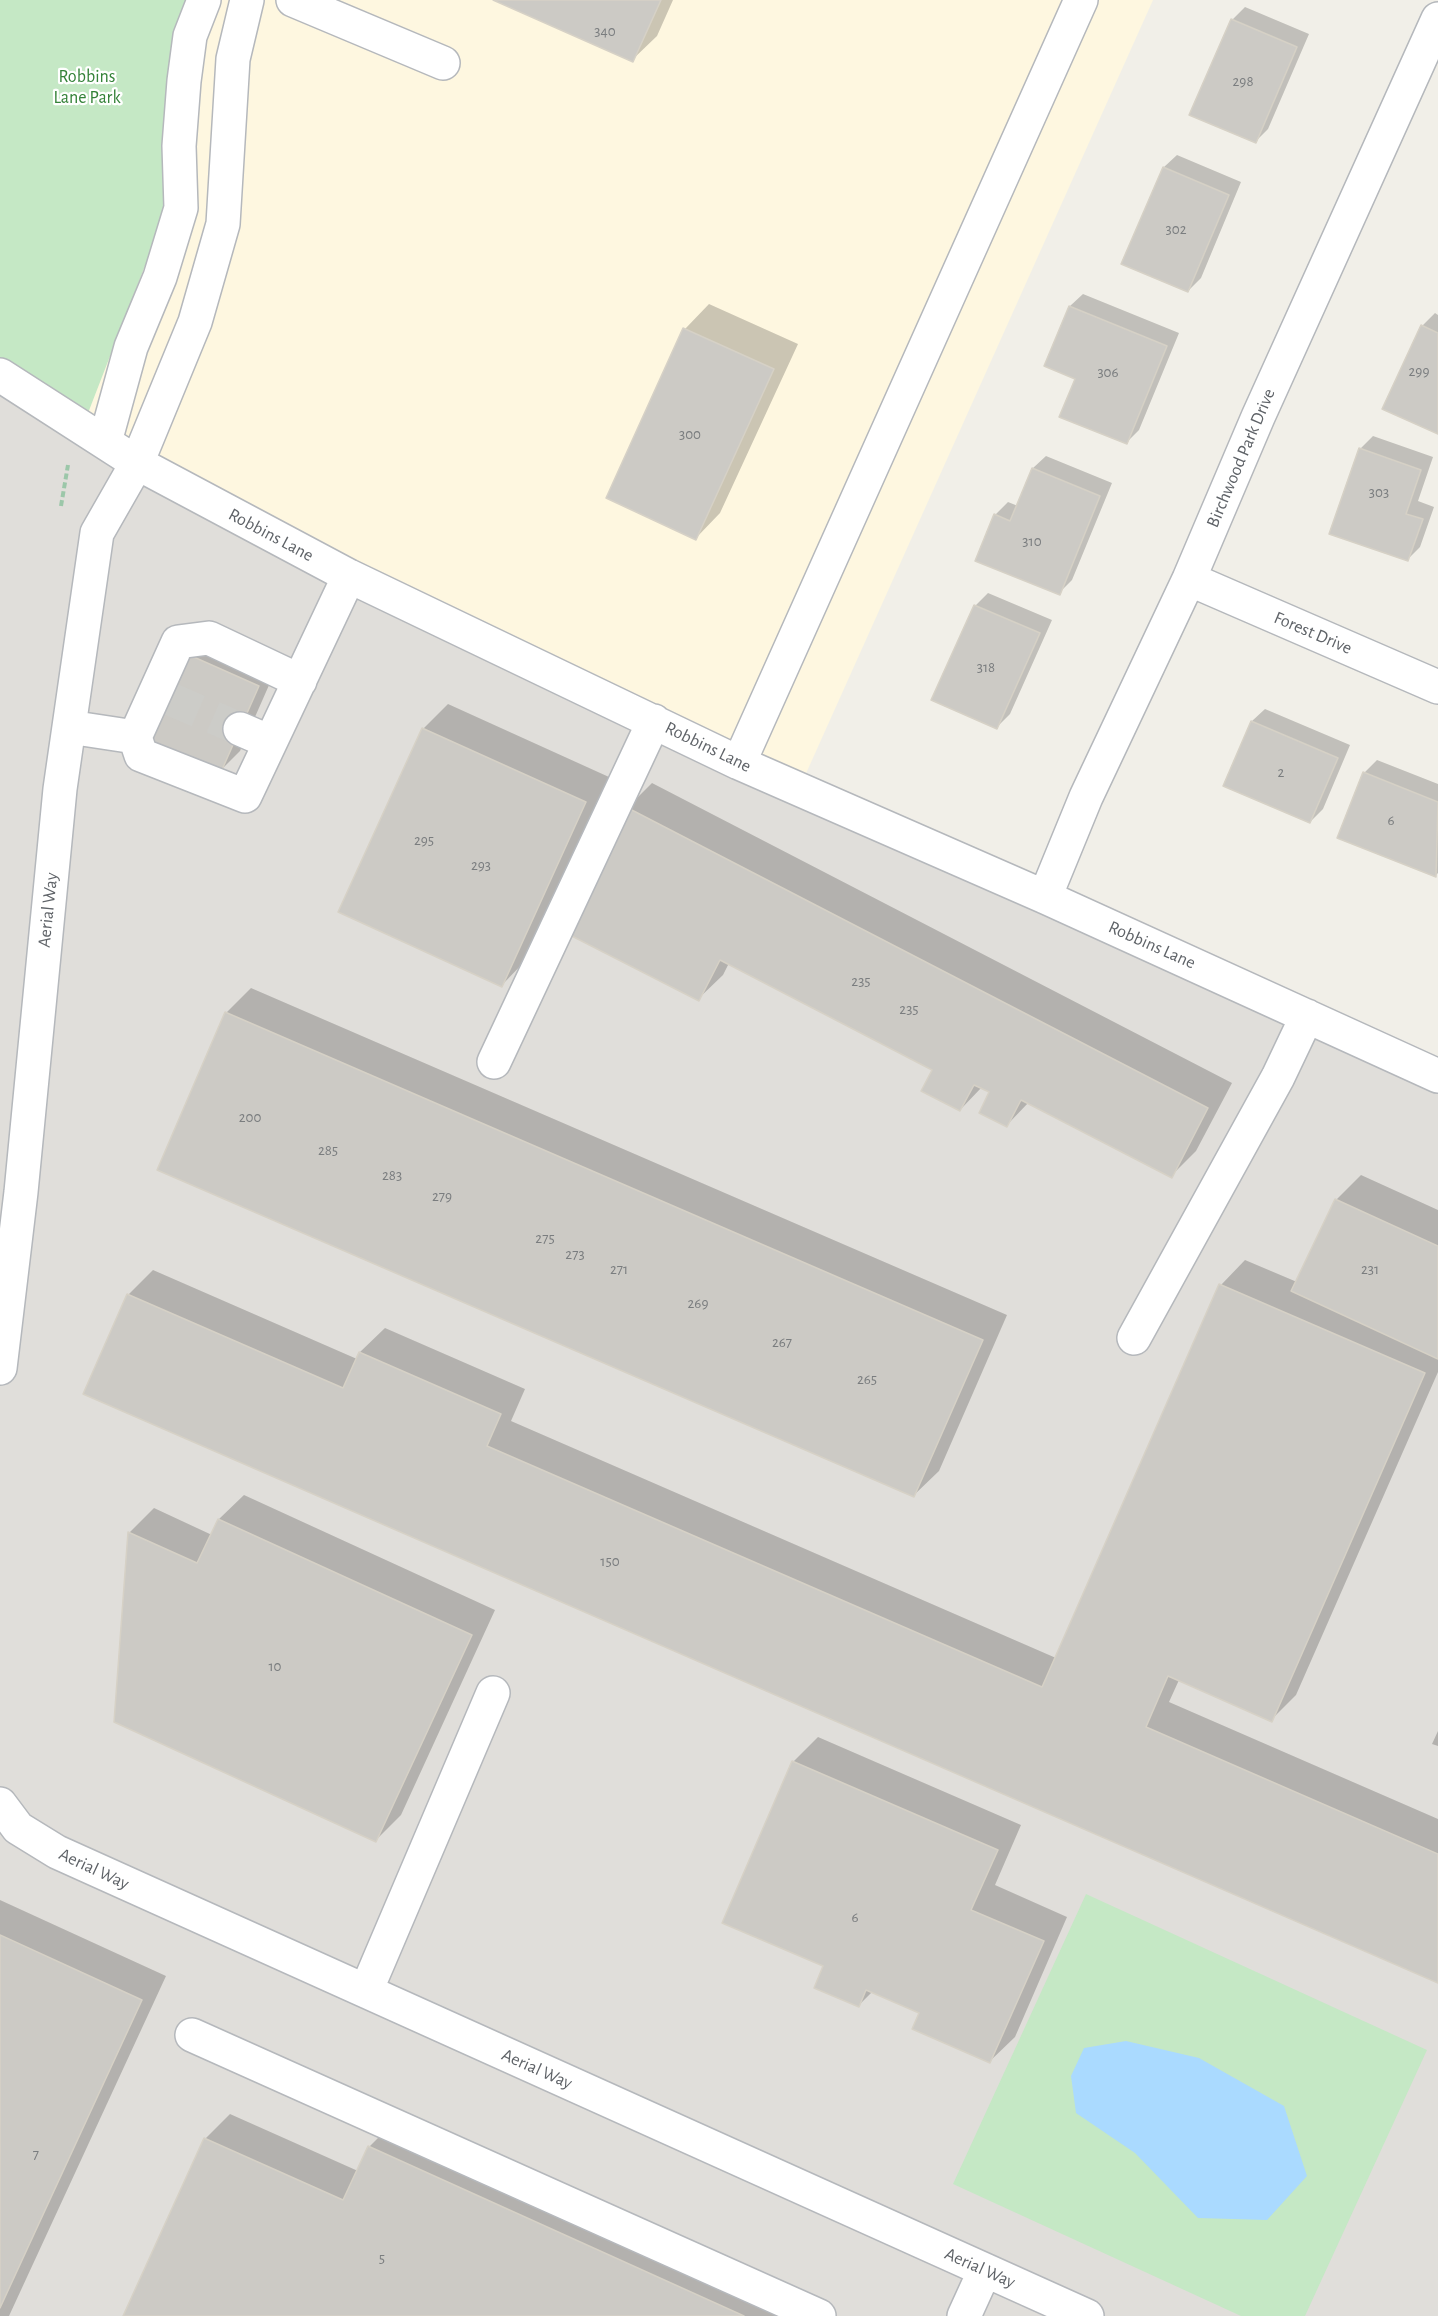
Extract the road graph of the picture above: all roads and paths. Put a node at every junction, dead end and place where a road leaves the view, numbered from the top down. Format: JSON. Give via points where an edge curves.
{"nodes":[{"id":1,"x":204,"y":0,"type":"edge"},
{"id":2,"x":247,"y":0,"type":"edge"},
{"id":3,"x":292,"y":0,"type":"edge"},
{"id":4,"x":1081,"y":0,"type":"edge"},
{"id":5,"x":1438,"y":19,"type":"edge"},
{"id":6,"x":443,"y":63,"type":"dead end"},
{"id":7,"x":0,"y":375,"type":"edge"},
{"id":8,"x":105,"y":442,"type":"junction"},
{"id":9,"x":137,"y":463,"type":"junction"},
{"id":10,"x":349,"y":576,"type":"junction"},
{"id":11,"x":1189,"y":579,"type":"junction"},
{"id":12,"x":300,"y":681,"type":"junction"},
{"id":13,"x":1438,"y":687,"type":"edge"},
{"id":14,"x":654,"y":722,"type":"junction"},
{"id":15,"x":69,"y":727,"type":"junction"},
{"id":16,"x":240,"y":729,"type":"tunnel mouth"},
{"id":17,"x":135,"y":737,"type":"junction"},
{"id":18,"x":270,"y":742,"type":"junction"},
{"id":19,"x":740,"y":763,"type":"junction"},
{"id":20,"x":1045,"y":897,"type":"junction"},
{"id":21,"x":1307,"y":1016,"type":"junction"},
{"id":22,"x":494,"y":1062,"type":"dead end"},
{"id":23,"x":1438,"y":1076,"type":"edge"},
{"id":24,"x":1134,"y":1338,"type":"dead end"},
{"id":25,"x":0,"y":1368,"type":"edge"},
{"id":26,"x":493,"y":1693,"type":"dead end"},
{"id":27,"x":0,"y":1804,"type":"edge"},
{"id":28,"x":366,"y":1991,"type":"junction"},
{"id":29,"x":192,"y":2035,"type":"dead end"},
{"id":30,"x":985,"y":2270,"type":"junction"},
{"id":31,"x":819,"y":2316,"type":"edge"},
{"id":32,"x":964,"y":2316,"type":"edge"},
{"id":33,"x":1087,"y":2316,"type":"edge"}],
"edges":[{"from":1,"to":8,"type":"street","via":[[190,36],[184,81],[179,146],[182,208],[160,277],[131,347]]},
{"from":2,"to":9,"type":"street","name":"Aerial Way","via":[[233,59],[223,224],[195,322]]},
{"from":3,"to":6,"type":"street"},
{"from":4,"to":19,"type":"street"},
{"from":5,"to":11,"type":"street","name":"Birchwood Park Drive"},
{"from":7,"to":8,"type":"street","name":"Robbins Lane"},
{"from":8,"to":9,"type":"street","name":"Robbins Lane"},
{"from":9,"to":10,"type":"street","name":"Robbins Lane"},
{"from":9,"to":15,"type":"street","name":"Aerial Way","via":[[97,533]]},
{"from":10,"to":12,"type":"street"},
{"from":10,"to":14,"type":"street","name":"Robbins Lane"},
{"from":11,"to":13,"type":"street","name":"Forest Drive"},
{"from":11,"to":20,"type":"street","name":"Birchwood Park Drive","via":[[1086,797]]},
{"from":12,"to":17,"type":"street","via":[[209,638],[178,642],[161,695]]},
{"from":12,"to":18,"type":"street"},
{"from":14,"to":19,"type":"street","name":"Robbins Lane"},
{"from":14,"to":22,"type":"street"},
{"from":15,"to":17,"type":"street"},
{"from":15,"to":25,"type":"street","name":"Aerial Way"},
{"from":16,"to":18,"type":"street"},
{"from":17,"to":18,"type":"street","via":[[141,755],[245,796]]},
{"from":19,"to":20,"type":"street","name":"Robbins Lane"},
{"from":20,"to":21,"type":"street","name":"Robbins Lane"},
{"from":21,"to":23,"type":"street","name":"Robbins Lane"},
{"from":21,"to":24,"type":"street","via":[[1278,1077]]},
{"from":26,"to":28,"type":"street"},
{"from":27,"to":28,"type":"street","name":"Aerial Way","via":[[18,1828],[57,1852]]},
{"from":28,"to":30,"type":"street","name":"Aerial Way"},
{"from":29,"to":31,"type":"street"},
{"from":30,"to":32,"type":"street"},
{"from":30,"to":33,"type":"street","name":"Aerial Way"}]}
